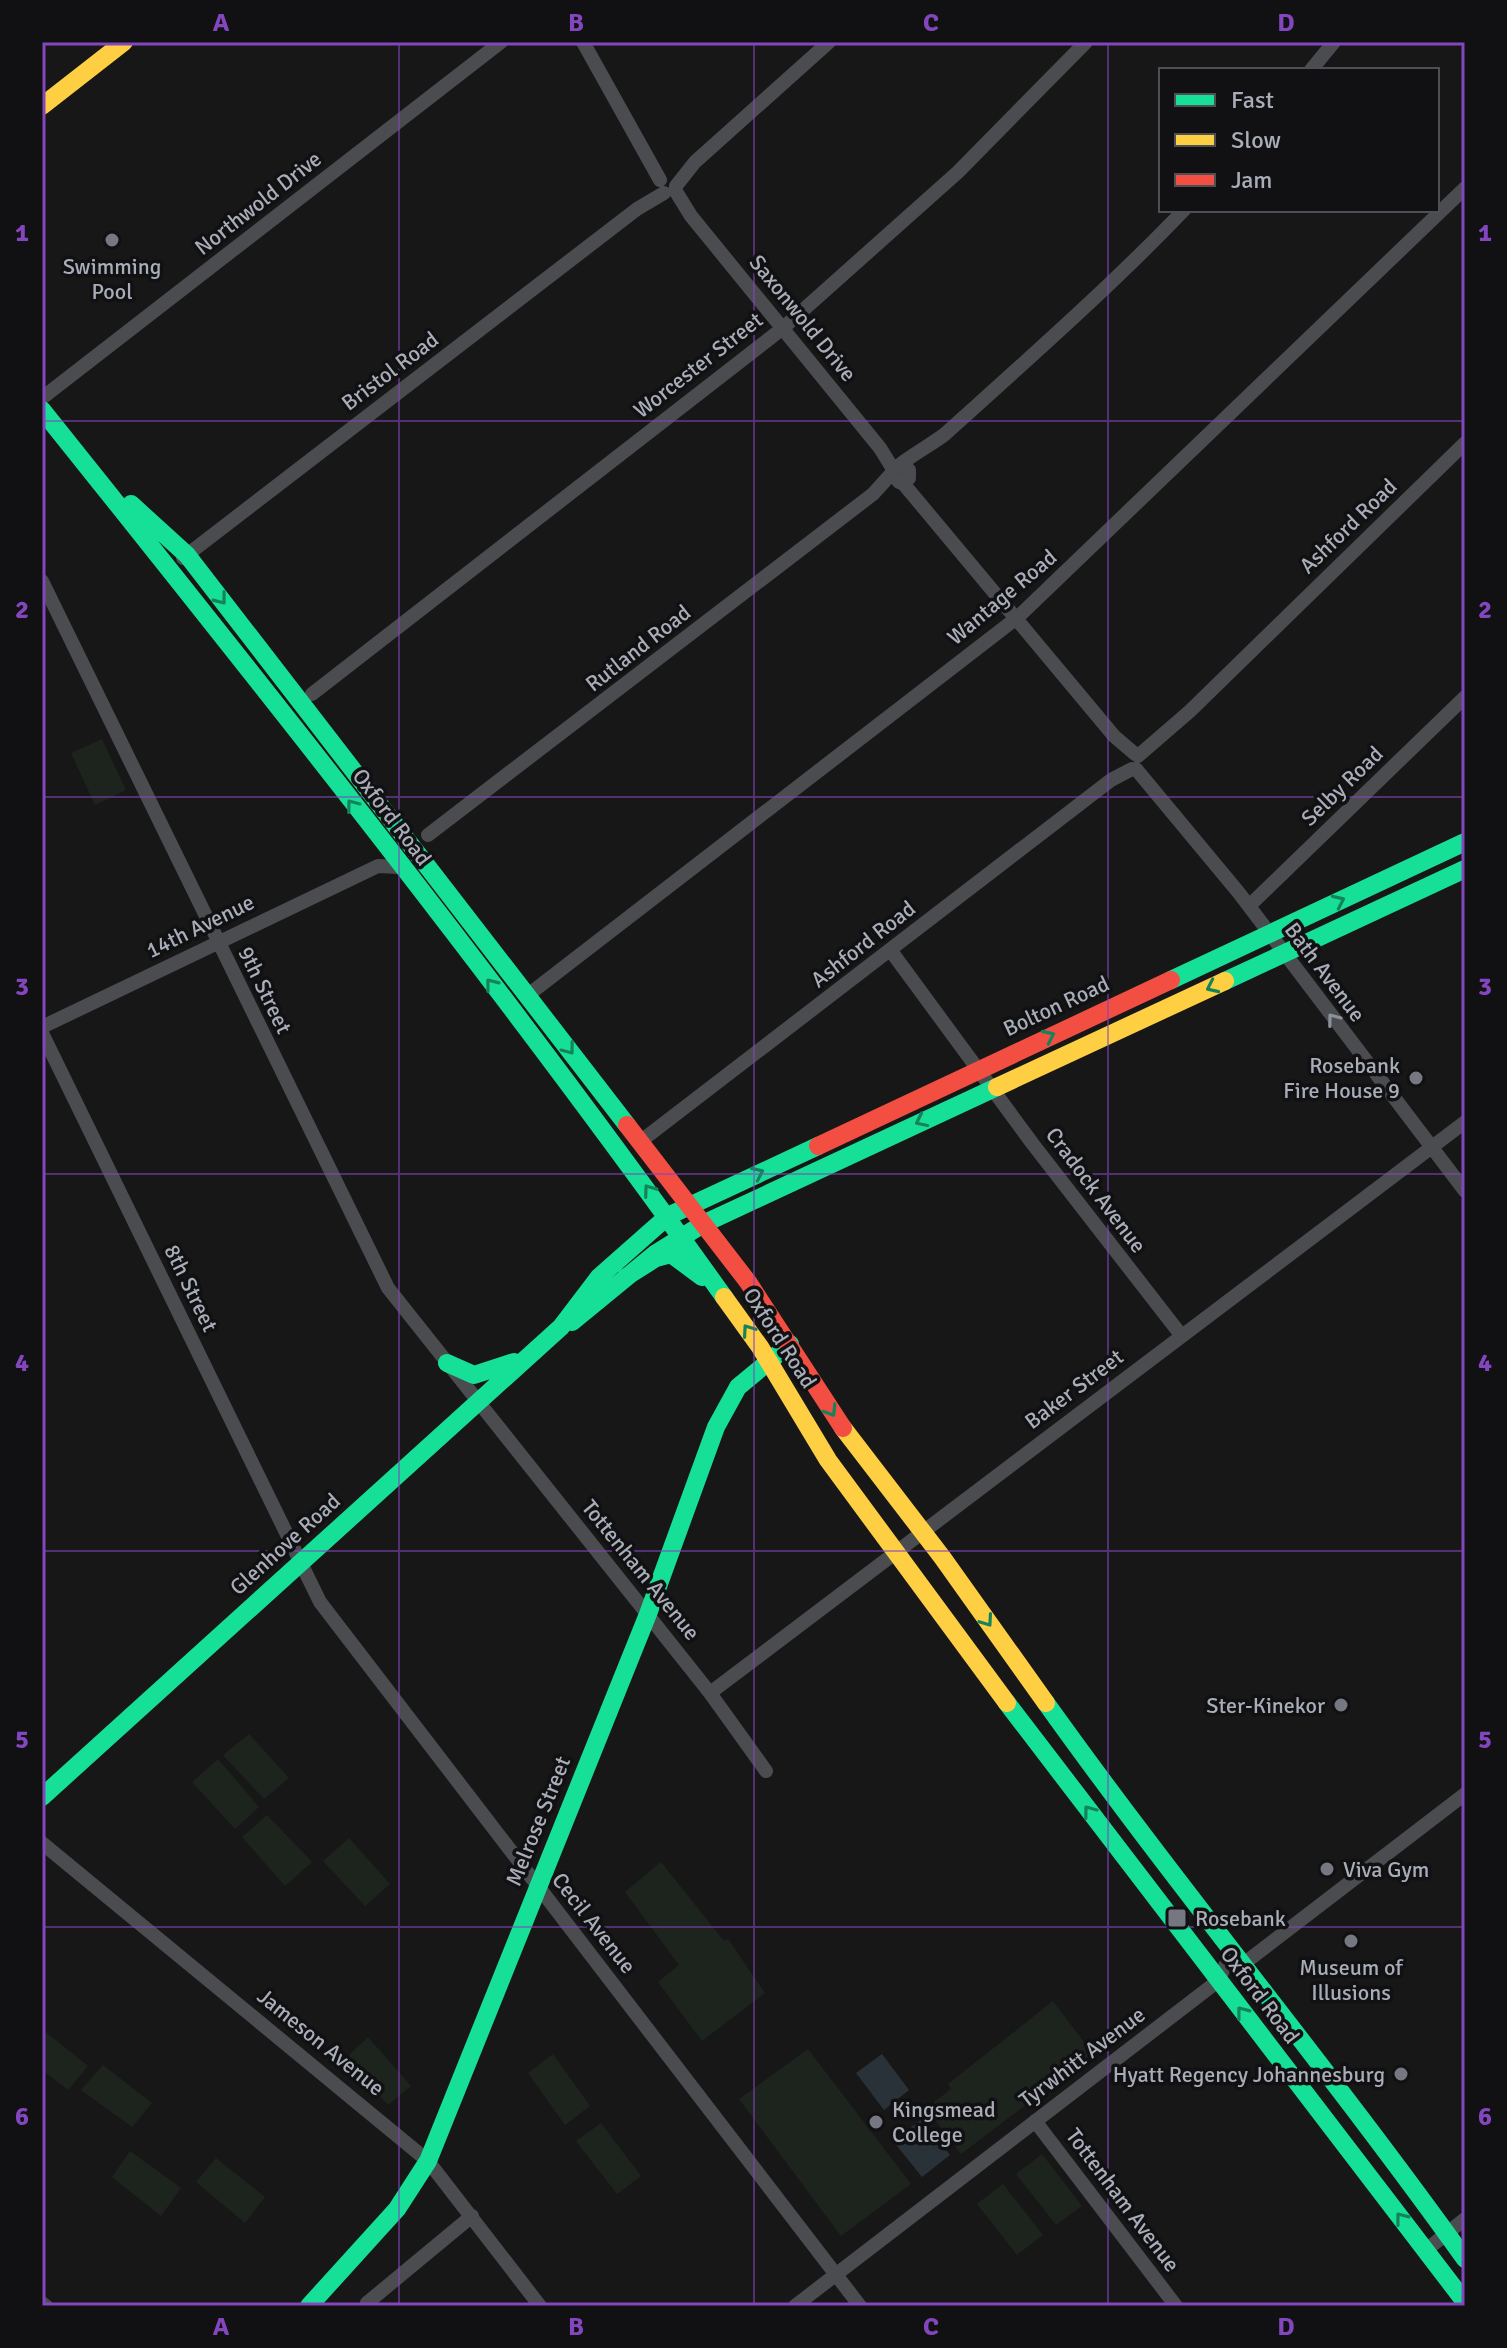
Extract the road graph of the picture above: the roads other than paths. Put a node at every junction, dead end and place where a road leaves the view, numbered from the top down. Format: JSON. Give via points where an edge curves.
{"nodes":[{"id":1,"x":124,"y":42,"type":"edge"},
{"id":2,"x":501,"y":42,"type":"edge"},
{"id":3,"x":583,"y":42,"type":"edge"},
{"id":4,"x":829,"y":42,"type":"edge"},
{"id":5,"x":1086,"y":42,"type":"edge"},
{"id":6,"x":1334,"y":42,"type":"edge"},
{"id":7,"x":1313,"y":68,"type":"edge"},
{"id":8,"x":42,"y":106,"type":"edge"},
{"id":9,"x":667,"y":185,"type":"junction"},
{"id":10,"x":1465,"y":188,"type":"edge"},
{"id":11,"x":1182,"y":212,"type":"edge"},
{"id":12,"x":783,"y":328,"type":"junction"},
{"id":13,"x":43,"y":399,"type":"edge"},
{"id":14,"x":1465,"y":443,"type":"edge"},
{"id":15,"x":901,"y":474,"type":"junction"},
{"id":16,"x":187,"y":555,"type":"junction"},
{"id":17,"x":170,"y":569,"type":"junction"},
{"id":18,"x":42,"y":581,"type":"edge"},
{"id":19,"x":1018,"y":617,"type":"junction"},
{"id":20,"x":1465,"y":697,"type":"edge"},
{"id":21,"x":304,"y":699,"type":"junction"},
{"id":22,"x":278,"y":708,"type":"junction"},
{"id":23,"x":290,"y":723,"type":"junction"},
{"id":24,"x":1134,"y":762,"type":"junction"},
{"id":25,"x":407,"y":835,"type":"junction"},
{"id":26,"x":428,"y":835,"type":"junction"},
{"id":27,"x":1465,"y":842,"type":"edge"},
{"id":28,"x":420,"y":853,"type":"junction"},
{"id":29,"x":382,"y":857,"type":"junction"},
{"id":30,"x":399,"y":867,"type":"junction"},
{"id":31,"x":1465,"y":869,"type":"edge"},
{"id":32,"x":1249,"y":906,"type":"junction"},
{"id":33,"x":1269,"y":934,"type":"junction"},
{"id":34,"x":218,"y":942,"type":"junction"},
{"id":35,"x":891,"y":951,"type":"junction"},
{"id":36,"x":1283,"y":954,"type":"junction"},
{"id":37,"x":528,"y":995,"type":"junction"},
{"id":38,"x":42,"y":1027,"type":"edge"},
{"id":39,"x":42,"y":1033,"type":"edge"},
{"id":40,"x":979,"y":1069,"type":"junction"},
{"id":41,"x":991,"y":1087,"type":"junction"},
{"id":42,"x":1465,"y":1122,"type":"edge"},
{"id":43,"x":641,"y":1141,"type":"junction"},
{"id":44,"x":1432,"y":1147,"type":"junction"},
{"id":45,"x":1465,"y":1191,"type":"edge"},
{"id":46,"x":687,"y":1205,"type":"junction"},
{"id":47,"x":668,"y":1216,"type":"junction"},
{"id":48,"x":703,"y":1224,"type":"junction"},
{"id":49,"x":683,"y":1235,"type":"junction"},
{"id":50,"x":626,"y":1277,"type":"junction"},
{"id":51,"x":727,"y":1300,"type":"junction"},
{"id":52,"x":561,"y":1327,"type":"junction"},
{"id":53,"x":1181,"y":1335,"type":"junction"},
{"id":54,"x":790,"y":1344,"type":"junction"},
{"id":55,"x":535,"y":1351,"type":"junction"},
{"id":56,"x":768,"y":1360,"type":"junction"},
{"id":57,"x":447,"y":1363,"type":"junction"},
{"id":58,"x":477,"y":1401,"type":"junction"},
{"id":59,"x":922,"y":1532,"type":"junction"},
{"id":60,"x":897,"y":1554,"type":"junction"},
{"id":61,"x":300,"y":1563,"type":"junction"},
{"id":62,"x":648,"y":1614,"type":"junction"},
{"id":63,"x":710,"y":1693,"type":"junction"},
{"id":64,"x":766,"y":1771,"type":"dead end"},
{"id":65,"x":1465,"y":1794,"type":"edge"},
{"id":66,"x":42,"y":1797,"type":"edge"},
{"id":67,"x":42,"y":1843,"type":"edge"},
{"id":68,"x":537,"y":1886,"type":"junction"},
{"id":69,"x":1237,"y":1958,"type":"junction"},
{"id":70,"x":1218,"y":1981,"type":"junction"},
{"id":71,"x":1035,"y":2121,"type":"junction"},
{"id":72,"x":428,"y":2161,"type":"junction"},
{"id":73,"x":472,"y":2216,"type":"junction"},
{"id":74,"x":1465,"y":2219,"type":"edge"},
{"id":75,"x":1447,"y":2233,"type":"junction"},
{"id":76,"x":1426,"y":2250,"type":"junction"},
{"id":77,"x":1465,"y":2259,"type":"edge"},
{"id":78,"x":836,"y":2274,"type":"junction"},
{"id":79,"x":1465,"y":2302,"type":"edge"},
{"id":80,"x":367,"y":2303,"type":"dead end"},
{"id":81,"x":309,"y":2306,"type":"edge"},
{"id":82,"x":540,"y":2306,"type":"edge"},
{"id":83,"x":795,"y":2306,"type":"edge"},
{"id":84,"x":860,"y":2306,"type":"edge"},
{"id":85,"x":1176,"y":2306,"type":"edge"}],
"edges":[{"from":1,"to":8,"type":"main road"},
{"from":2,"to":13,"type":"street","name":"Northwold Drive"},
{"from":3,"to":9,"type":"street","name":"Saxonwold Drive"},
{"from":4,"to":9,"type":"street","name":"Bristol Road"},
{"from":5,"to":12,"type":"street","name":"Worcester Street","via":[[977,154]]},
{"from":6,"to":7,"type":"street"},
{"from":9,"to":12,"type":"street","name":"Saxonwold Drive"},
{"from":9,"to":16,"type":"street","name":"Bristol Road"},
{"from":10,"to":19,"type":"street","name":"Wantage Road"},
{"from":11,"to":15,"type":"street","name":"Rutland Road","via":[[1073,320]]},
{"from":12,"to":15,"type":"street","name":"Saxonwold Drive"},
{"from":12,"to":21,"type":"street","name":"Worcester Street"},
{"from":13,"to":16,"type":"main road","name":"Oxford Road","via":[[137,511]]},
{"from":13,"to":17,"type":"main road","name":"Oxford Road"},
{"from":14,"to":24,"type":"street","name":"Ashford Road"},
{"from":15,"to":19,"type":"street","name":"Saxonwold Drive"},
{"from":15,"to":26,"type":"street","name":"Rutland Road"},
{"from":16,"to":17,"type":"street","name":"Bristol Road"},
{"from":16,"to":21,"type":"main road","name":"Oxford Road","one_way":true},
{"from":17,"to":22,"type":"main road","name":"Oxford Road"},
{"from":18,"to":34,"type":"street","name":"9th Street"},
{"from":19,"to":24,"type":"street","name":"Saxonwold Drive"},
{"from":19,"to":37,"type":"street","name":"Wantage Road"},
{"from":20,"to":32,"type":"street","name":"Selby Road"},
{"from":21,"to":22,"type":"street"},
{"from":21,"to":23,"type":"street"},
{"from":21,"to":25,"type":"main road","name":"Oxford Road"},
{"from":22,"to":23,"type":"main road","name":"Oxford Road"},
{"from":29,"to":23,"type":"main road","name":"Oxford Road","one_way":true},
{"from":24,"to":32,"type":"street","name":"Bath Avenue"},
{"from":24,"to":35,"type":"street","name":"Ashford Road"},
{"from":25,"to":26,"type":"street"},
{"from":25,"to":28,"type":"main road","name":"Oxford Road"},
{"from":25,"to":29,"type":"street","name":"14th Avenue"},
{"from":26,"to":28,"type":"street"},
{"from":33,"to":27,"type":"main road","name":"Bolton Road","one_way":true},
{"from":28,"to":30,"type":"street"},
{"from":28,"to":37,"type":"main road","name":"Oxford Road"},
{"from":29,"to":30,"type":"main road","name":"Oxford Road"},
{"from":29,"to":34,"type":"street","name":"14th Avenue"},
{"from":47,"to":30,"type":"main road","name":"Oxford Road","one_way":true},
{"from":31,"to":36,"type":"main road"},
{"from":32,"to":33,"type":"street","name":"Bath Avenue"},
{"from":33,"to":36,"type":"street","name":"Bath Avenue"},
{"from":40,"to":33,"type":"main road","name":"Bolton Road","one_way":true},
{"from":34,"to":38,"type":"street","name":"14th Avenue"},
{"from":34,"to":57,"type":"street","name":"9th Street","via":[[388,1288]]},
{"from":35,"to":40,"type":"street","name":"Cradock Avenue"},
{"from":35,"to":43,"type":"street","name":"Ashford Road"},
{"from":36,"to":41,"type":"main road","one_way":true},
{"from":44,"to":36,"type":"street","name":"Bath Avenue","one_way":true},
{"from":37,"to":43,"type":"main road","name":"Oxford Road","one_way":true},
{"from":39,"to":61,"type":"street","name":"8th Street"},
{"from":40,"to":41,"type":"street","name":"Cradock Avenue"},
{"from":46,"to":40,"type":"main road","name":"Bolton Road","one_way":true},
{"from":41,"to":48,"type":"main road","one_way":true},
{"from":41,"to":53,"type":"street","name":"Cradock Avenue"},
{"from":42,"to":44,"type":"street","name":"Baker Street"},
{"from":43,"to":46,"type":"main road","name":"Oxford Road"},
{"from":44,"to":45,"type":"street","name":"Bath Avenue"},
{"from":44,"to":53,"type":"street","name":"Baker Street"},
{"from":46,"to":47,"type":"main road","name":"Bolton Road"},
{"from":46,"to":48,"type":"main road","name":"Oxford Road"},
{"from":47,"to":49,"type":"main road","name":"Oxford Road"},
{"from":47,"to":52,"type":"main road","name":"Glenhove Road","via":[[599,1277]]},
{"from":48,"to":49,"type":"main road"},
{"from":48,"to":54,"type":"main road","name":"Oxford Road"},
{"from":49,"to":50,"type":"main road","name":"Glenhove Road"},
{"from":49,"to":51,"type":"main road","name":"Oxford Road"},
{"from":50,"to":51,"type":"main road","via":[[671,1254]]},
{"from":50,"to":52,"type":"main road","name":"Glenhove Road"},
{"from":56,"to":51,"type":"main road","name":"Oxford Road","one_way":true},
{"from":52,"to":55,"type":"main road","name":"Glenhove Road"},
{"from":53,"to":59,"type":"street","name":"Baker Street"},
{"from":54,"to":56,"type":"main road","name":"Melrose Street"},
{"from":54,"to":59,"type":"main road","name":"Oxford Road","one_way":true,"via":[[856,1448]]},
{"from":55,"to":57,"type":"main road","via":[[481,1374],[464,1373]]},
{"from":55,"to":58,"type":"main road","name":"Glenhove Road"},
{"from":56,"to":60,"type":"main road","name":"Oxford Road","via":[[828,1460]]},
{"from":56,"to":62,"type":"main road","name":"Melrose Street","via":[[738,1387],[720,1419]]},
{"from":57,"to":58,"type":"street","name":"9th Street"},
{"from":58,"to":61,"type":"main road","name":"Glenhove Road"},
{"from":58,"to":62,"type":"street","name":"Tottenham Avenue"},
{"from":59,"to":60,"type":"street","name":"Baker Street"},
{"from":59,"to":69,"type":"main road","name":"Oxford Road","one_way":true},
{"from":60,"to":63,"type":"street","name":"Baker Street"},
{"from":70,"to":60,"type":"main road","name":"Oxford Road","one_way":true},
{"from":61,"to":66,"type":"main road","name":"Glenhove Road"},
{"from":61,"to":68,"type":"street","name":"Cecil Avenue","via":[[331,1619]]},
{"from":62,"to":63,"type":"street","name":"Tottenham Avenue"},
{"from":62,"to":68,"type":"main road","name":"Melrose Street"},
{"from":63,"to":64,"type":"street","name":"Tottenham Avenue"},
{"from":65,"to":69,"type":"street","name":"Tyrwhitt Avenue"},
{"from":67,"to":72,"type":"street","name":"Jameson Avenue"},
{"from":68,"to":72,"type":"main road","name":"Melrose Street"},
{"from":68,"to":78,"type":"street","name":"Cecil Avenue"},
{"from":69,"to":70,"type":"street","name":"Tyrwhitt Avenue"},
{"from":69,"to":75,"type":"main road","name":"Oxford Road"},
{"from":70,"to":71,"type":"street","name":"Tyrwhitt Avenue"},
{"from":76,"to":70,"type":"main road","name":"Oxford Road","one_way":true},
{"from":71,"to":78,"type":"street","name":"Tyrwhitt Avenue"},
{"from":71,"to":85,"type":"street","name":"Tottenham Avenue"},
{"from":72,"to":73,"type":"street","name":"Jameson Avenue"},
{"from":72,"to":81,"type":"main road","name":"Melrose Street","via":[[391,2217]]},
{"from":73,"to":80,"type":"street"},
{"from":73,"to":82,"type":"street","name":"Jameson Avenue"},
{"from":74,"to":75,"type":"street"},
{"from":75,"to":76,"type":"street"},
{"from":75,"to":77,"type":"main road","name":"Oxford Road"},
{"from":76,"to":79,"type":"main road","name":"Oxford Road"},
{"from":78,"to":83,"type":"street","name":"Tyrwhitt Avenue"},
{"from":78,"to":84,"type":"street","name":"Cecil Avenue"}]}
